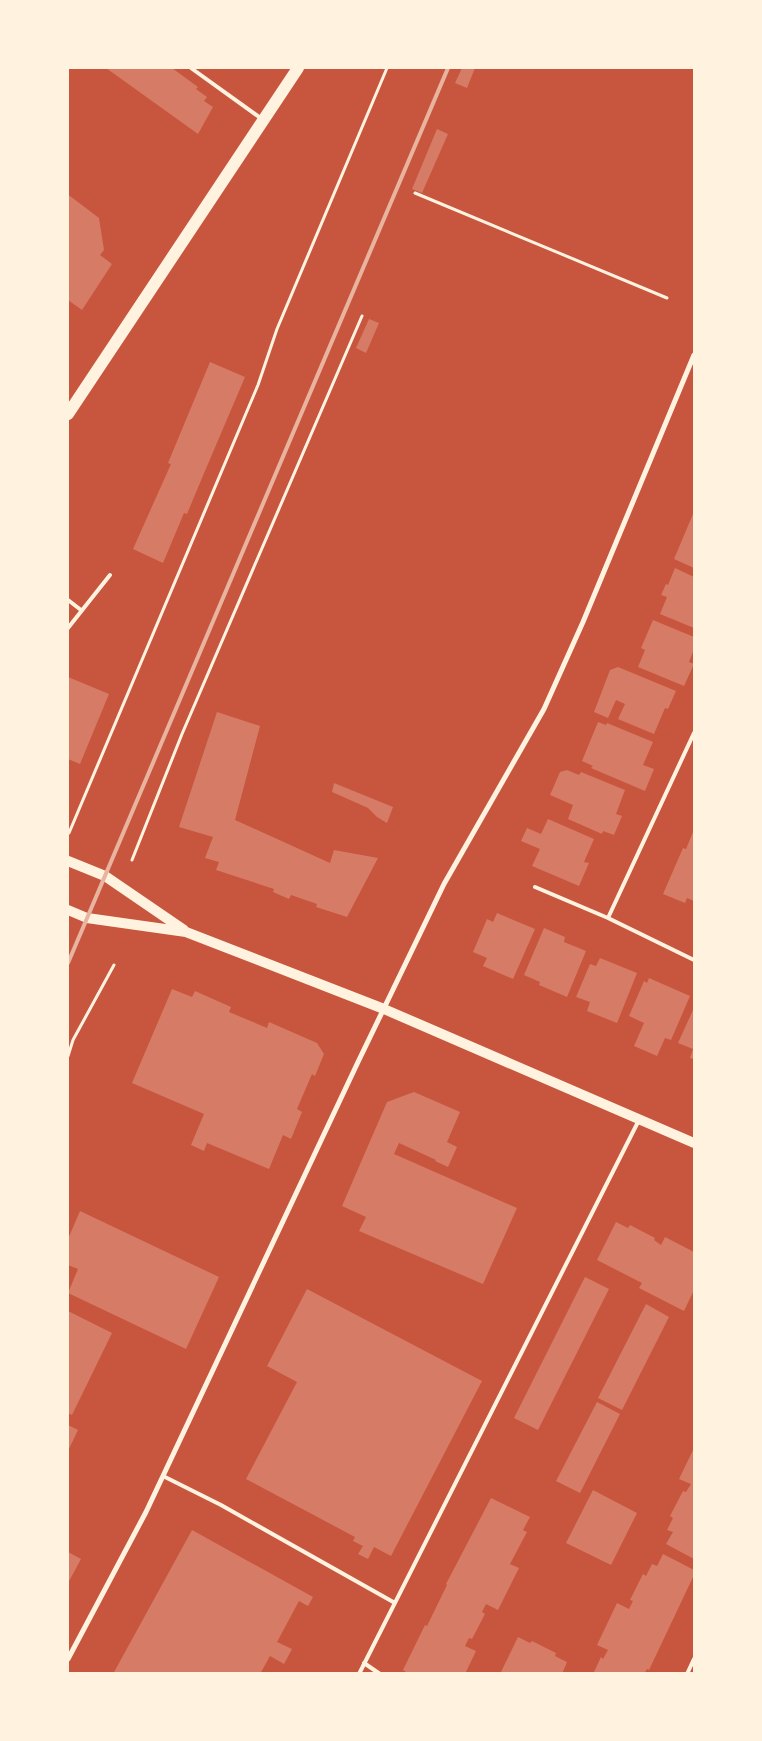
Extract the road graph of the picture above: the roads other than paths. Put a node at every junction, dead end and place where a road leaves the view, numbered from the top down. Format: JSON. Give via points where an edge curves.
{"nodes":[{"id":1,"x":190,"y":68,"type":"edge"},
{"id":2,"x":291,"y":68,"type":"edge"},
{"id":3,"x":298,"y":68,"type":"edge"},
{"id":4,"x":197,"y":69,"type":"edge"},
{"id":5,"x":283,"y":89,"type":"junction"},
{"id":6,"x":263,"y":119,"type":"junction"},
{"id":7,"x":694,"y":355,"type":"edge"},
{"id":8,"x":68,"y":414,"type":"edge"},
{"id":9,"x":110,"y":575,"type":"dead end"},
{"id":10,"x":68,"y":600,"type":"edge"},
{"id":11,"x":81,"y":610,"type":"junction"},
{"id":12,"x":68,"y":628,"type":"edge"},
{"id":13,"x":694,"y":733,"type":"edge"},
{"id":14,"x":68,"y":861,"type":"edge"},
{"id":15,"x":534,"y":888,"type":"dead end"},
{"id":16,"x":68,"y":910,"type":"edge"},
{"id":17,"x":608,"y":918,"type":"junction"},
{"id":18,"x":186,"y":932,"type":"junction"},
{"id":19,"x":694,"y":960,"type":"edge"},
{"id":20,"x":384,"y":1009,"type":"junction"},
{"id":21,"x":640,"y":1119,"type":"junction"},
{"id":22,"x":694,"y":1143,"type":"edge"},
{"id":23,"x":163,"y":1476,"type":"junction"},
{"id":24,"x":395,"y":1603,"type":"junction"},
{"id":25,"x":68,"y":1659,"type":"edge"},
{"id":26,"x":694,"y":1659,"type":"edge"},
{"id":27,"x":364,"y":1663,"type":"junction"},
{"id":28,"x":359,"y":1674,"type":"edge"},
{"id":29,"x":380,"y":1674,"type":"edge"},
{"id":30,"x":687,"y":1674,"type":"edge"}],
"edges":[{"from":1,"to":4,"type":"lane"},
{"from":2,"to":5,"type":"main road"},
{"from":3,"to":5,"type":"main road"},
{"from":4,"to":6,"type":"lane"},
{"from":5,"to":6,"type":"main road"},
{"from":6,"to":8,"type":"main road"},
{"from":7,"to":20,"type":"street","via":[[544,710],[444,884]]},
{"from":9,"to":11,"type":"lane"},
{"from":10,"to":11,"type":"lane"},
{"from":11,"to":12,"type":"lane"},
{"from":13,"to":17,"type":"lane"},
{"from":14,"to":18,"type":"main road","via":[[105,876]]},
{"from":15,"to":17,"type":"lane"},
{"from":16,"to":18,"type":"main road","via":[[87,918]]},
{"from":17,"to":19,"type":"lane"},
{"from":18,"to":20,"type":"main road"},
{"from":20,"to":21,"type":"main road"},
{"from":20,"to":23,"type":"street"},
{"from":21,"to":22,"type":"main road"},
{"from":21,"to":24,"type":"lane"},
{"from":23,"to":24,"type":"lane"},
{"from":23,"to":25,"type":"street"},
{"from":24,"to":27,"type":"lane"},
{"from":26,"to":30,"type":"lane"},
{"from":27,"to":28,"type":"lane"},
{"from":27,"to":29,"type":"lane"}]}
